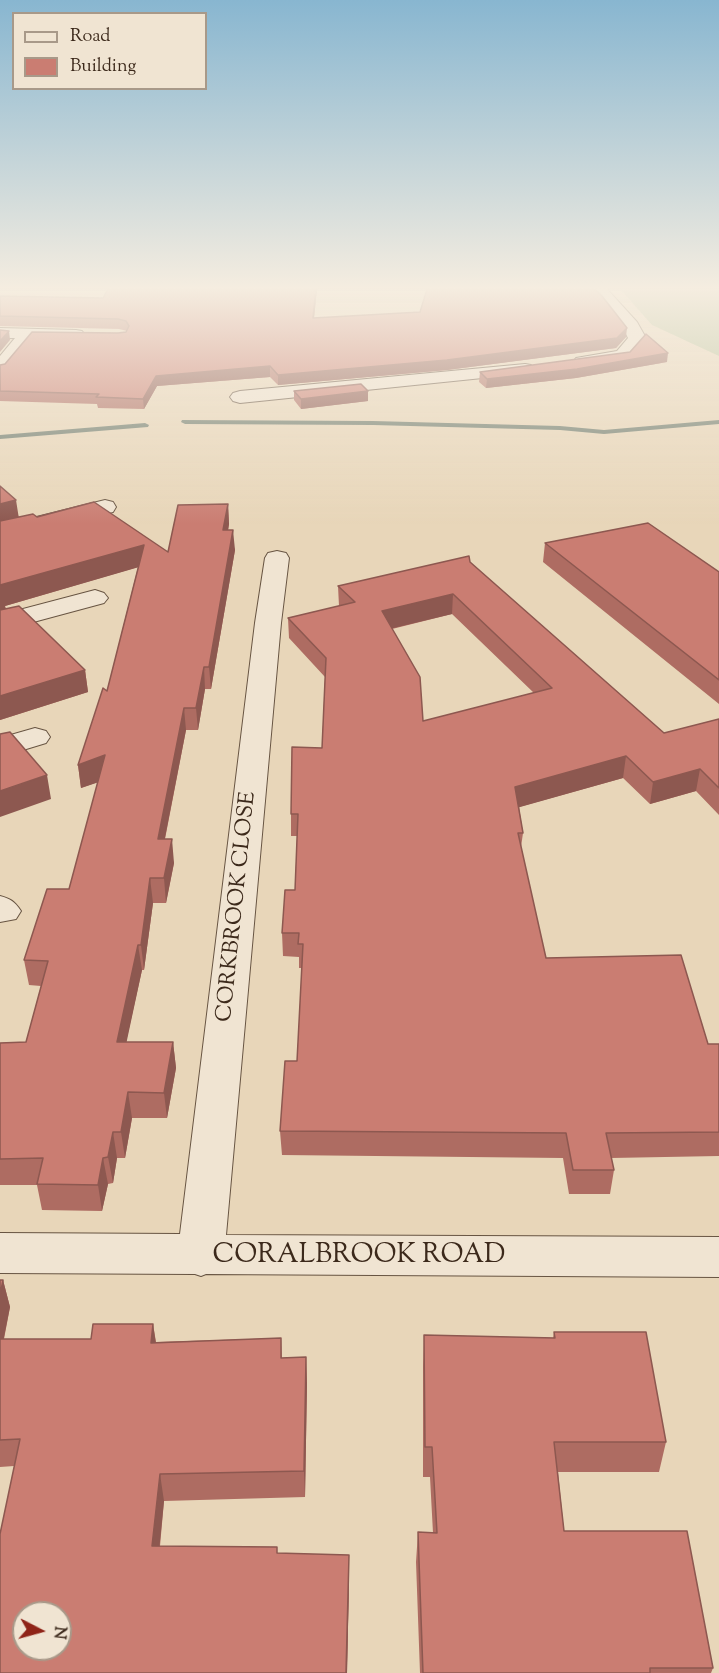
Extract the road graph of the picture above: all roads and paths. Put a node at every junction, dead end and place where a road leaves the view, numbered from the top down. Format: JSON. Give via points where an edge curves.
{"nodes":[{"id":1,"x":543,"y":367,"type":"edge"},
{"id":2,"x":240,"y":397,"type":"dead end"},
{"id":3,"x":105,"y":507,"type":"edge"},
{"id":4,"x":0,"y":533,"type":"edge"},
{"id":5,"x":277,"y":558,"type":"dead end"},
{"id":6,"x":95,"y":598,"type":"dead end"},
{"id":7,"x":0,"y":623,"type":"edge"},
{"id":8,"x":35,"y":737,"type":"dead end"},
{"id":9,"x":0,"y":748,"type":"edge"},
{"id":10,"x":0,"y":1253,"type":"edge"},
{"id":11,"x":201,"y":1256,"type":"junction"},
{"id":12,"x":719,"y":1257,"type":"edge"}],
"edges":[{"from":1,"to":2,"type":"street"},
{"from":3,"to":4,"type":"street"},
{"from":5,"to":11,"type":"street","name":"CORKBROOK CLOSE"},
{"from":6,"to":7,"type":"street"},
{"from":8,"to":9,"type":"street"},
{"from":10,"to":11,"type":"street","name":"CORALBROOK ROAD"},
{"from":11,"to":12,"type":"street","name":"CORALBROOK ROAD"}]}
